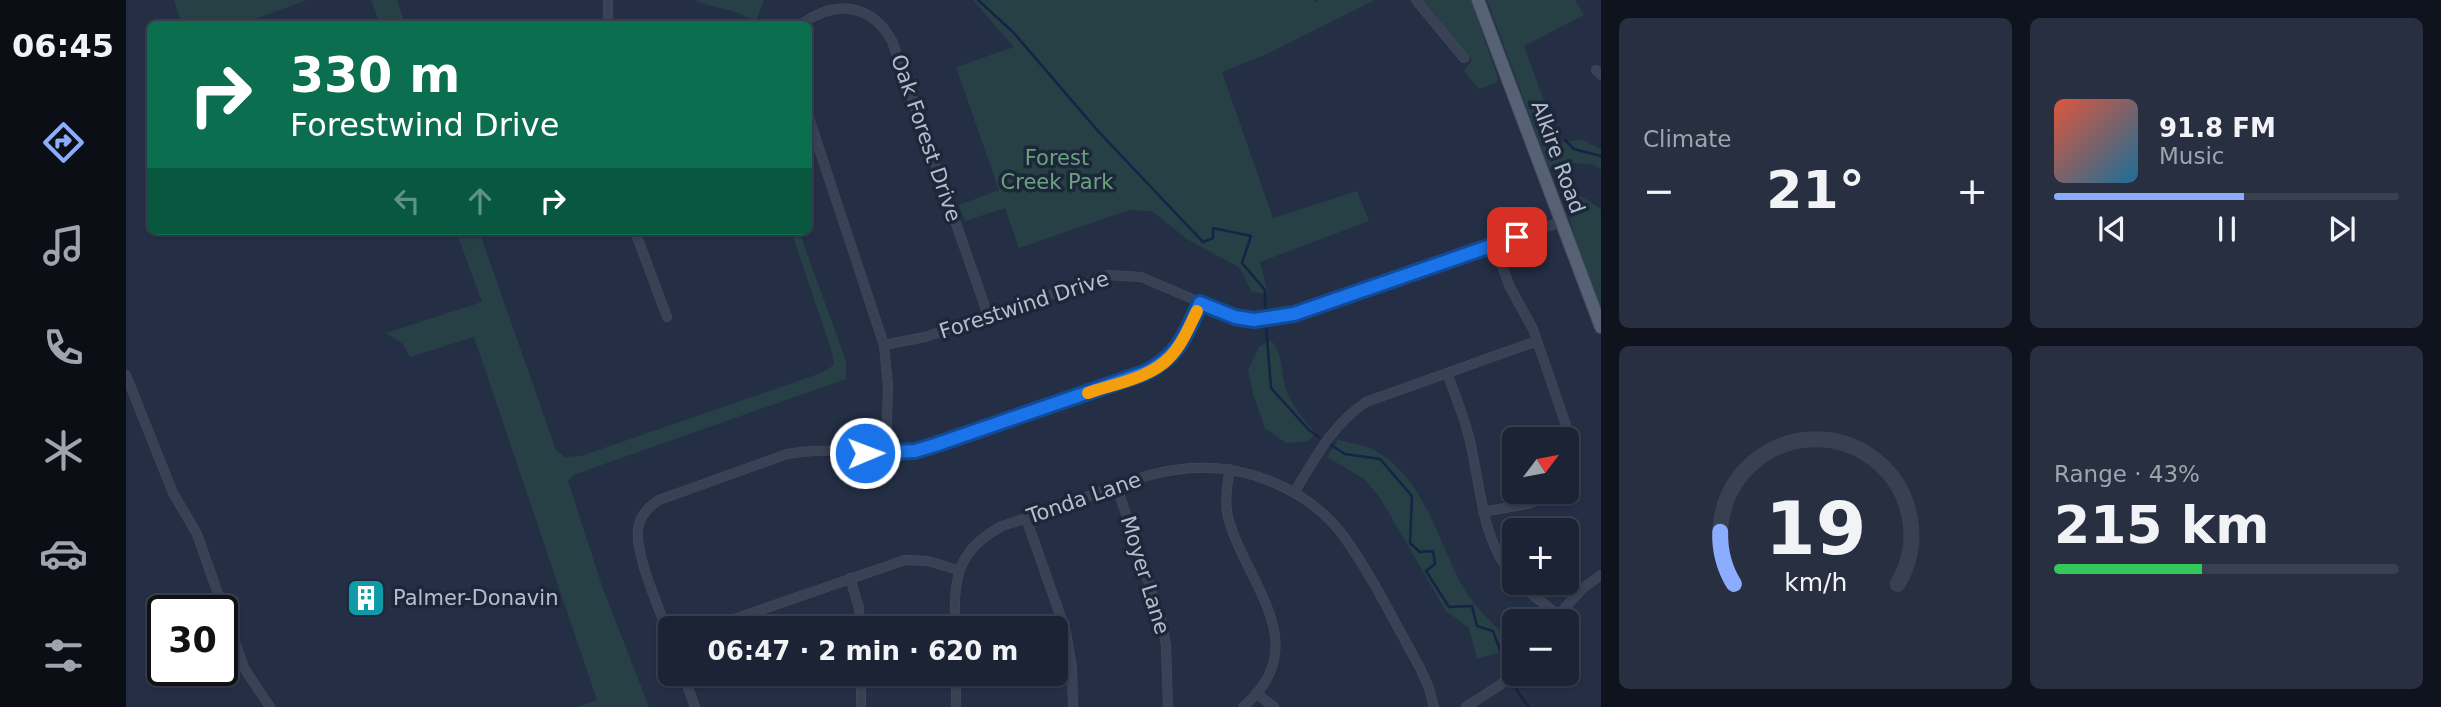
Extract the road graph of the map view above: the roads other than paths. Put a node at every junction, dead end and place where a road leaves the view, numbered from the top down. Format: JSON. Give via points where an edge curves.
{"nodes":[{"id":1,"x":608,"y":0,"type":"edge"},
{"id":2,"x":1416,"y":0,"type":"edge"},
{"id":3,"x":1478,"y":0,"type":"edge"},
{"id":4,"x":608,"y":21,"type":"edge"},
{"id":5,"x":806,"y":21,"type":"edge"},
{"id":6,"x":1464,"y":58,"type":"dead end"},
{"id":7,"x":812,"y":127,"type":"edge"},
{"id":8,"x":1561,"y":222,"type":"junction"},
{"id":9,"x":636,"y":235,"type":"edge"},
{"id":10,"x":1494,"y":245,"type":"junction"},
{"id":11,"x":1200,"y":303,"type":"junction"},
{"id":12,"x":988,"y":315,"type":"junction"},
{"id":13,"x":667,"y":317,"type":"dead end"},
{"id":14,"x":1601,"y":327,"type":"edge"},
{"id":15,"x":1537,"y":341,"type":"junction"},
{"id":16,"x":884,"y":345,"type":"junction"},
{"id":17,"x":1447,"y":373,"type":"junction"},
{"id":18,"x":126,"y":375,"type":"edge"},
{"id":19,"x":1567,"y":427,"type":"edge"},
{"id":20,"x":886,"y":453,"type":"junction"},
{"id":21,"x":1230,"y":469,"type":"junction"},
{"id":22,"x":1117,"y":487,"type":"junction"},
{"id":23,"x":1294,"y":492,"type":"junction"},
{"id":24,"x":1527,"y":504,"type":"edge"},
{"id":25,"x":1483,"y":512,"type":"junction"},
{"id":26,"x":1027,"y":518,"type":"junction"},
{"id":27,"x":1502,"y":563,"type":"edge"},
{"id":28,"x":958,"y":570,"type":"junction"},
{"id":29,"x":1601,"y":575,"type":"edge"},
{"id":30,"x":850,"y":578,"type":"junction"},
{"id":31,"x":1531,"y":595,"type":"edge"},
{"id":32,"x":1545,"y":609,"type":"edge"},
{"id":33,"x":1563,"y":609,"type":"edge"},
{"id":34,"x":662,"y":616,"type":"edge"},
{"id":35,"x":742,"y":616,"type":"edge"},
{"id":36,"x":859,"y":616,"type":"edge"},
{"id":37,"x":955,"y":616,"type":"edge"},
{"id":38,"x":1502,"y":683,"type":"edge"},
{"id":39,"x":687,"y":686,"type":"edge"},
{"id":40,"x":861,"y":686,"type":"edge"},
{"id":41,"x":956,"y":686,"type":"edge"},
{"id":42,"x":1256,"y":693,"type":"junction"},
{"id":43,"x":270,"y":707,"type":"edge"},
{"id":44,"x":695,"y":707,"type":"edge"},
{"id":45,"x":861,"y":707,"type":"edge"},
{"id":46,"x":956,"y":707,"type":"edge"},
{"id":47,"x":1073,"y":707,"type":"edge"},
{"id":48,"x":1168,"y":707,"type":"edge"},
{"id":49,"x":1243,"y":707,"type":"edge"},
{"id":50,"x":1274,"y":707,"type":"edge"},
{"id":51,"x":1434,"y":707,"type":"edge"},
{"id":52,"x":1466,"y":707,"type":"edge"}],
"edges":[{"from":1,"to":4,"type":"street"},
{"from":2,"to":6,"type":"street"},
{"from":3,"to":8,"type":"main road","name":"Alkire Road"},
{"from":5,"to":12,"type":"street","name":"Oak Forest Drive","via":[[821,11],[850,7],[876,18],[885,29]]},
{"from":7,"to":16,"type":"street"},
{"from":8,"to":10,"type":"street","name":"Forestwind Drive"},
{"from":8,"to":14,"type":"main road","name":"Alkire Road"},
{"from":9,"to":13,"type":"street"},
{"from":10,"to":11,"type":"street","name":"Forestwind Drive","via":[[1294,314],[1254,320]]},
{"from":10,"to":15,"type":"street"},
{"from":11,"to":12,"type":"street","name":"Forestwind Drive","via":[[1141,277],[1108,275]]},
{"from":11,"to":20,"type":"street","via":[[1168,359],[1144,373],[935,445]]},
{"from":12,"to":16,"type":"street","name":"Forestwind Drive","via":[[925,337]]},
{"from":15,"to":17,"type":"street"},
{"from":15,"to":19,"type":"street"},
{"from":16,"to":20,"type":"street"},
{"from":17,"to":23,"type":"street","via":[[1382,395],[1352,412],[1333,430]]},
{"from":17,"to":25,"type":"street","via":[[1467,430]]},
{"from":18,"to":43,"type":"street","via":[[173,493],[197,534],[244,668]]},
{"from":20,"to":34,"type":"street","via":[[787,454],[666,496],[646,511],[637,532],[639,552]]},
{"from":21,"to":22,"type":"street","name":"Tonda Lane","via":[[1177,469]]},
{"from":21,"to":23,"type":"street","name":"Tonda Lane"},
{"from":21,"to":42,"type":"street","via":[[1228,513],[1274,628],[1272,663]]},
{"from":22,"to":26,"type":"street","name":"Tonda Lane"},
{"from":22,"to":48,"type":"street","name":"Moyer Lane","via":[[1163,626]]},
{"from":23,"to":51,"type":"street","name":"Tonda Lane","via":[[1344,537],[1420,668]]},
{"from":24,"to":25,"type":"street"},
{"from":25,"to":27,"type":"street"},
{"from":26,"to":28,"type":"street","name":"Tonda Lane","via":[[1002,526],[975,543]]},
{"from":26,"to":47,"type":"street","via":[[1066,632]]},
{"from":28,"to":30,"type":"street","via":[[905,560]]},
{"from":28,"to":37,"type":"street"},
{"from":29,"to":33,"type":"street"},
{"from":30,"to":35,"type":"street"},
{"from":30,"to":36,"type":"street"},
{"from":31,"to":32,"type":"street"},
{"from":38,"to":52,"type":"street"},
{"from":39,"to":44,"type":"street"},
{"from":40,"to":45,"type":"street"},
{"from":41,"to":46,"type":"street"},
{"from":42,"to":49,"type":"street"},
{"from":42,"to":50,"type":"street"}]}
